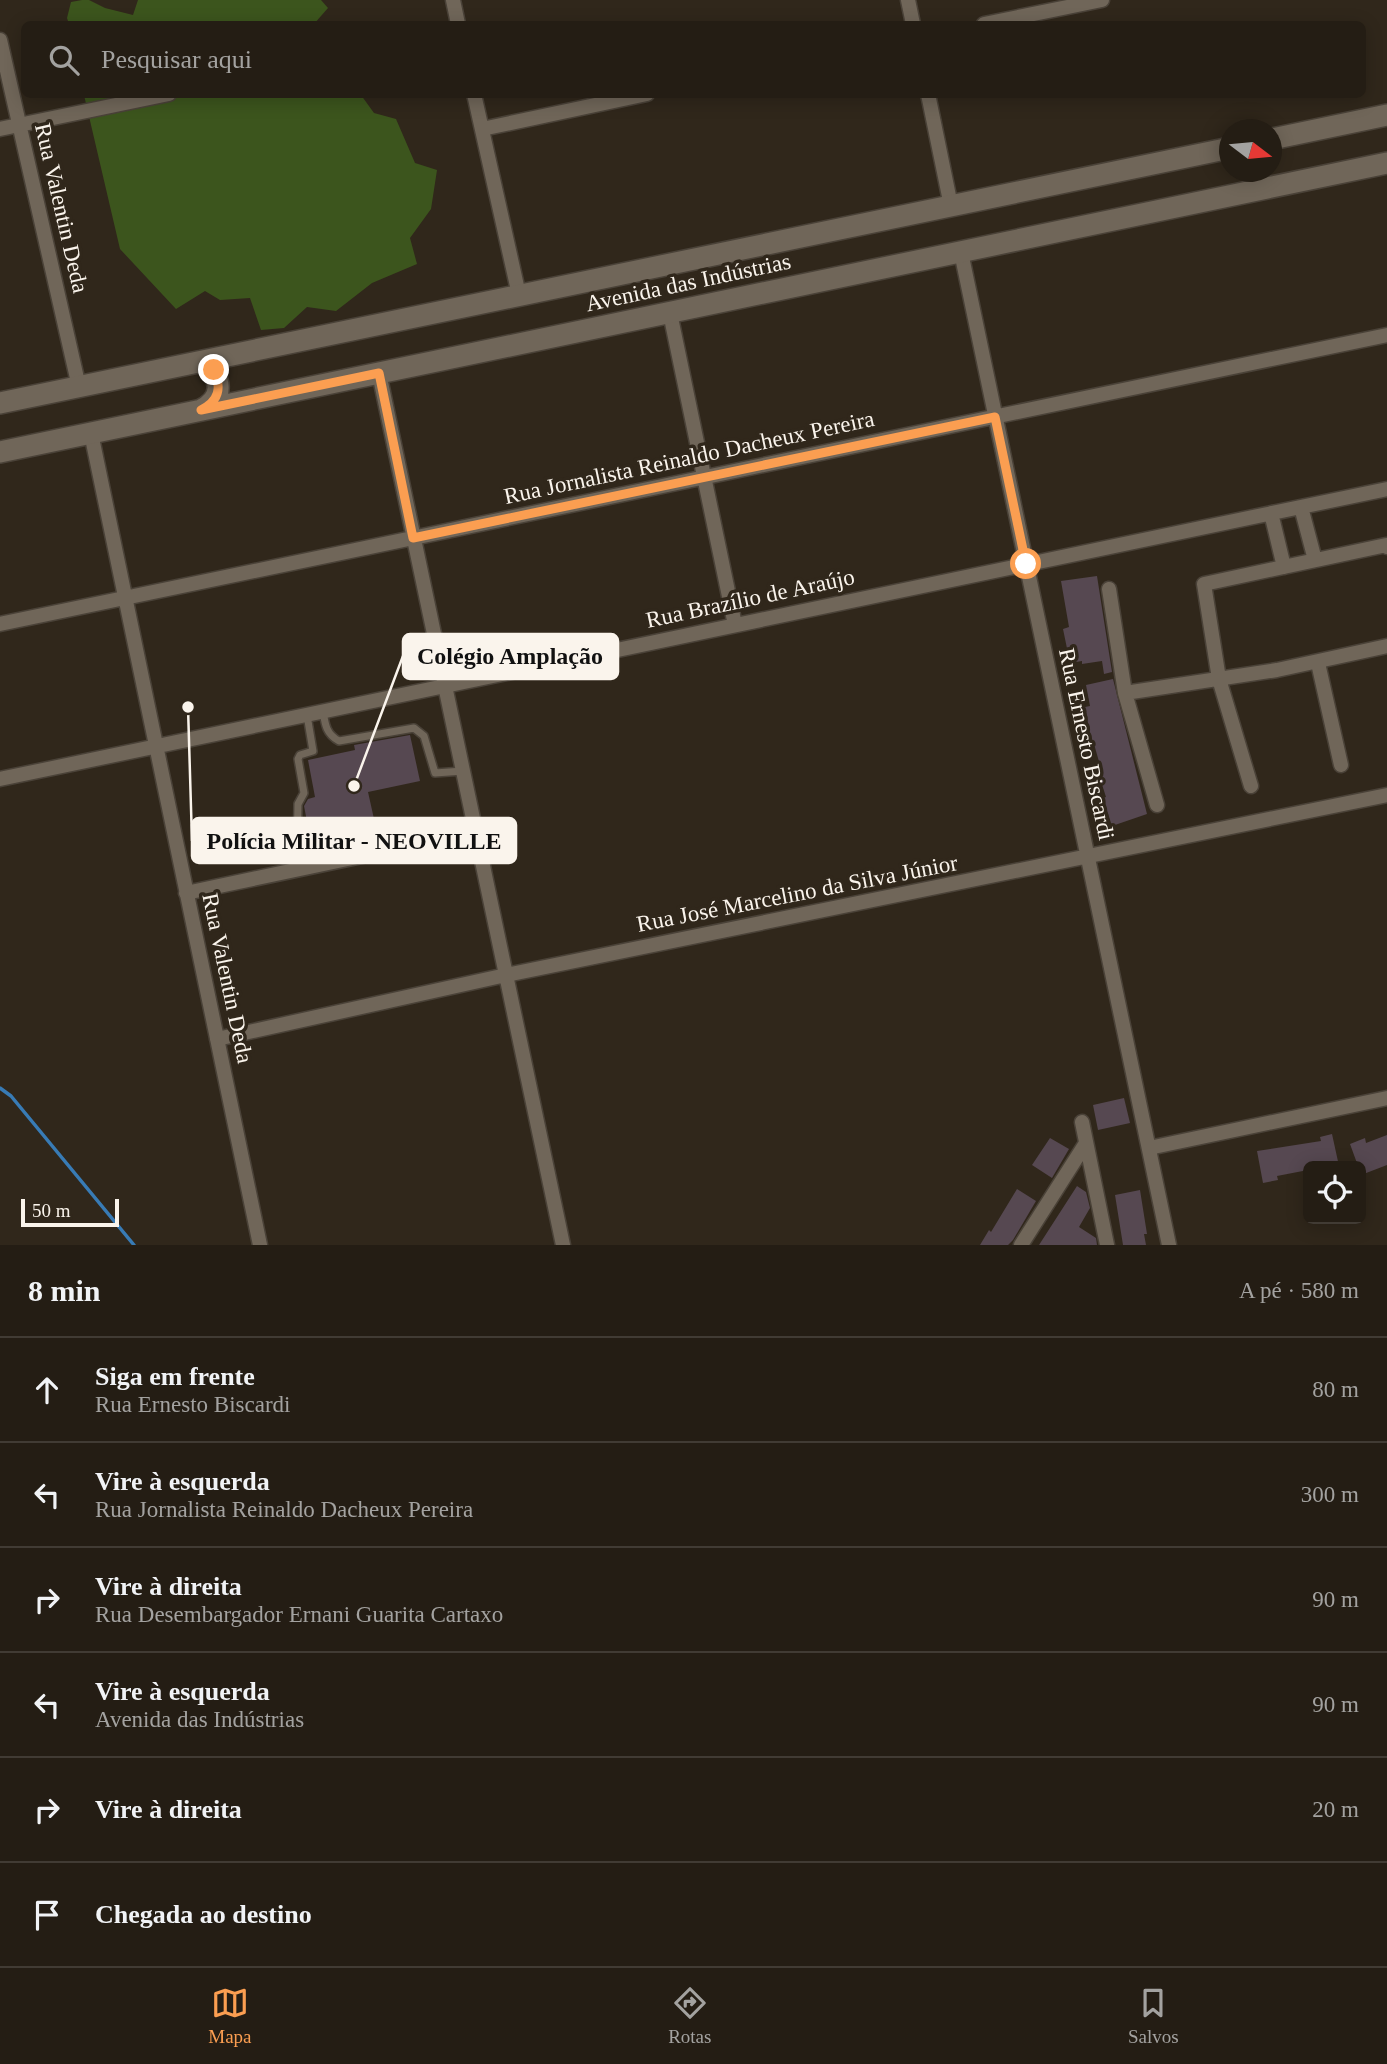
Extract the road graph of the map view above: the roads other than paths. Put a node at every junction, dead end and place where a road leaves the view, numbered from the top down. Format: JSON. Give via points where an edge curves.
{"nodes":[{"id":1,"x":453,"y":0,"type":"edge"},
{"id":2,"x":908,"y":0,"type":"edge"},
{"id":3,"x":1102,"y":0,"type":"edge"},
{"id":4,"x":457,"y":21,"type":"edge"},
{"id":5,"x":912,"y":21,"type":"edge"},
{"id":6,"x":999,"y":21,"type":"edge"},
{"id":7,"x":0,"y":40,"type":"edge"},
{"id":8,"x":150,"y":98,"type":"edge"},
{"id":9,"x":475,"y":98,"type":"edge"},
{"id":10,"x":628,"y":98,"type":"edge"},
{"id":11,"x":929,"y":98,"type":"edge"},
{"id":12,"x":1387,"y":115,"type":"edge"},
{"id":13,"x":19,"y":125,"type":"junction"},
{"id":14,"x":0,"y":129,"type":"edge"},
{"id":15,"x":482,"y":129,"type":"junction"},
{"id":16,"x":1282,"y":137,"type":"edge"},
{"id":17,"x":1219,"y":150,"type":"edge"},
{"id":18,"x":1387,"y":163,"type":"edge"},
{"id":19,"x":951,"y":206,"type":"junction"},
{"id":20,"x":961,"y":252,"type":"junction"},
{"id":21,"x":519,"y":295,"type":"junction"},
{"id":22,"x":670,"y":313,"type":"junction"},
{"id":23,"x":1387,"y":335,"type":"edge"},
{"id":24,"x":203,"y":361,"type":"junction"},
{"id":25,"x":379,"y":373,"type":"junction"},
{"id":26,"x":79,"y":387,"type":"junction"},
{"id":27,"x":0,"y":403,"type":"edge"},
{"id":28,"x":201,"y":410,"type":"junction"},
{"id":29,"x":995,"y":417,"type":"junction"},
{"id":30,"x":91,"y":433,"type":"junction"},
{"id":31,"x":0,"y":452,"type":"edge"},
{"id":32,"x":704,"y":477,"type":"junction"},
{"id":33,"x":1387,"y":489,"type":"edge"},
{"id":34,"x":1301,"y":507,"type":"junction"},
{"id":35,"x":1271,"y":513,"type":"junction"},
{"id":36,"x":413,"y":538,"type":"junction"},
{"id":37,"x":1387,"y":547,"type":"edge"},
{"id":38,"x":1315,"y":560,"type":"junction"},
{"id":39,"x":1026,"y":564,"type":"junction"},
{"id":40,"x":1284,"y":567,"type":"junction"},
{"id":41,"x":1109,"y":589,"type":"dead end"},
{"id":42,"x":125,"y":598,"type":"junction"},
{"id":43,"x":0,"y":624,"type":"edge"},
{"id":44,"x":735,"y":625,"type":"junction"},
{"id":45,"x":1387,"y":646,"type":"edge"},
{"id":46,"x":1318,"y":663,"type":"junction"},
{"id":47,"x":1219,"y":679,"type":"junction"},
{"id":48,"x":445,"y":685,"type":"junction"},
{"id":49,"x":1125,"y":693,"type":"junction"},
{"id":50,"x":323,"y":711,"type":"junction"},
{"id":51,"x":307,"y":715,"type":"junction"},
{"id":52,"x":156,"y":746,"type":"junction"},
{"id":53,"x":1341,"y":765,"type":"dead end"},
{"id":54,"x":463,"y":771,"type":"junction"},
{"id":55,"x":0,"y":779,"type":"edge"},
{"id":56,"x":1251,"y":786,"type":"dead end"},
{"id":57,"x":1387,"y":795,"type":"edge"},
{"id":58,"x":1157,"y":805,"type":"dead end"},
{"id":59,"x":476,"y":832,"type":"junction"},
{"id":60,"x":1088,"y":857,"type":"junction"},
{"id":61,"x":300,"y":869,"type":"junction"},
{"id":62,"x":187,"y":892,"type":"junction"},
{"id":63,"x":506,"y":975,"type":"junction"},
{"id":64,"x":217,"y":1040,"type":"junction"},
{"id":65,"x":1387,"y":1098,"type":"edge"},
{"id":66,"x":1082,"y":1122,"type":"dead end"},
{"id":67,"x":1086,"y":1143,"type":"junction"},
{"id":68,"x":1149,"y":1148,"type":"junction"},
{"id":69,"x":260,"y":1245,"type":"edge"},
{"id":70,"x":563,"y":1245,"type":"edge"},
{"id":71,"x":1021,"y":1245,"type":"edge"},
{"id":72,"x":1107,"y":1245,"type":"edge"},
{"id":73,"x":1169,"y":1245,"type":"edge"}],
"edges":[{"from":1,"to":4,"type":"street"},
{"from":2,"to":5,"type":"street"},
{"from":3,"to":6,"type":"street"},
{"from":7,"to":13,"type":"street","name":"Rua Valentin Deda"},
{"from":8,"to":13,"type":"street"},
{"from":9,"to":15,"type":"street"},
{"from":10,"to":15,"type":"street"},
{"from":11,"to":19,"type":"street"},
{"from":12,"to":16,"type":"main road"},
{"from":13,"to":14,"type":"street"},
{"from":13,"to":26,"type":"street","name":"Rua Valentin Deda"},
{"from":15,"to":21,"type":"street"},
{"from":17,"to":19,"type":"main road","name":"Avenida das Indústrias"},
{"from":18,"to":20,"type":"main road","name":"Avenida das Indústrias"},
{"from":19,"to":21,"type":"main road","name":"Avenida das Indústrias"},
{"from":20,"to":22,"type":"main road","name":"Avenida das Indústrias"},
{"from":20,"to":29,"type":"street","name":"Rua Ernesto Biscardi"},
{"from":21,"to":24,"type":"main road","name":"Avenida das Indústrias"},
{"from":22,"to":25,"type":"main road","name":"Avenida das Indústrias"},
{"from":22,"to":32,"type":"street"},
{"from":23,"to":29,"type":"street","name":"Rua Jornalista Reinaldo Dacheux Pereira"},
{"from":24,"to":26,"type":"main road","name":"Avenida das Indústrias"},
{"from":24,"to":28,"type":"main road","via":[[214,370],[218,392],[213,404]]},
{"from":25,"to":28,"type":"main road","name":"Avenida das Indústrias"},
{"from":25,"to":36,"type":"street"},
{"from":26,"to":27,"type":"main road","name":"Avenida das Indústrias"},
{"from":28,"to":30,"type":"main road","name":"Avenida das Indústrias"},
{"from":29,"to":32,"type":"street","name":"Rua Jornalista Reinaldo Dacheux Pereira"},
{"from":29,"to":39,"type":"street","name":"Rua Ernesto Biscardi"},
{"from":30,"to":31,"type":"main road","name":"Avenida das Indústrias"},
{"from":30,"to":42,"type":"street","name":"Rua Valentin Deda"},
{"from":32,"to":36,"type":"street","name":"Rua Jornalista Reinaldo Dacheux Pereira"},
{"from":32,"to":44,"type":"street"},
{"from":33,"to":34,"type":"street","name":"Rua Brazílio de Araújo"},
{"from":34,"to":35,"type":"street","name":"Rua Brazílio de Araújo"},
{"from":34,"to":38,"type":"street"},
{"from":35,"to":39,"type":"street","name":"Rua Brazílio de Araújo"},
{"from":35,"to":40,"type":"street"},
{"from":36,"to":42,"type":"street","name":"Rua Jornalista Reinaldo Dacheux Pereira"},
{"from":36,"to":48,"type":"street"},
{"from":37,"to":38,"type":"street"},
{"from":38,"to":40,"type":"street"},
{"from":39,"to":44,"type":"street","name":"Rua Brazílio de Araújo"},
{"from":39,"to":60,"type":"street","name":"Rua Ernesto Biscardi"},
{"from":40,"to":47,"type":"street","via":[[1204,584]]},
{"from":41,"to":49,"type":"street"},
{"from":42,"to":43,"type":"street","name":"Rua Jornalista Reinaldo Dacheux Pereira"},
{"from":42,"to":52,"type":"street","name":"Rua Valentin Deda"},
{"from":44,"to":48,"type":"street","name":"Rua Brazílio de Araújo"},
{"from":45,"to":46,"type":"street"},
{"from":46,"to":47,"type":"street"},
{"from":46,"to":53,"type":"street"},
{"from":47,"to":49,"type":"street"},
{"from":47,"to":56,"type":"street"},
{"from":48,"to":50,"type":"street","name":"Rua Brazílio de Araújo"},
{"from":48,"to":54,"type":"street"},
{"from":49,"to":58,"type":"street"},
{"from":50,"to":51,"type":"street","name":"Rua Brazílio de Araújo"},
{"from":50,"to":54,"type":"lane","via":[[326,727],[338,741],[414,727],[424,736],[435,773]]},
{"from":51,"to":52,"type":"street","name":"Rua Brazílio de Araújo"},
{"from":51,"to":61,"type":"lane","via":[[313,751],[298,759],[304,793],[298,804]]},
{"from":52,"to":55,"type":"street","name":"Rua Brazílio de Araújo"},
{"from":52,"to":62,"type":"street","name":"Rua Valentin Deda"},
{"from":54,"to":59,"type":"street"},
{"from":57,"to":60,"type":"street","name":"Rua José Marcelino da Silva Júnior"},
{"from":59,"to":61,"type":"street"},
{"from":59,"to":63,"type":"street"},
{"from":60,"to":63,"type":"street","name":"Rua José Marcelino da Silva Júnior"},
{"from":60,"to":68,"type":"street","name":"Rua Ernesto Biscardi"},
{"from":61,"to":62,"type":"street"},
{"from":62,"to":64,"type":"street","name":"Rua Valentin Deda"},
{"from":63,"to":64,"type":"street","name":"Rua José Marcelino da Silva Júnior"},
{"from":63,"to":70,"type":"street"},
{"from":64,"to":69,"type":"street","name":"Rua Valentin Deda"},
{"from":65,"to":68,"type":"street"},
{"from":66,"to":67,"type":"street"},
{"from":67,"to":71,"type":"street"},
{"from":67,"to":72,"type":"street"},
{"from":68,"to":73,"type":"street","name":"Rua Ernesto Biscardi"}]}
